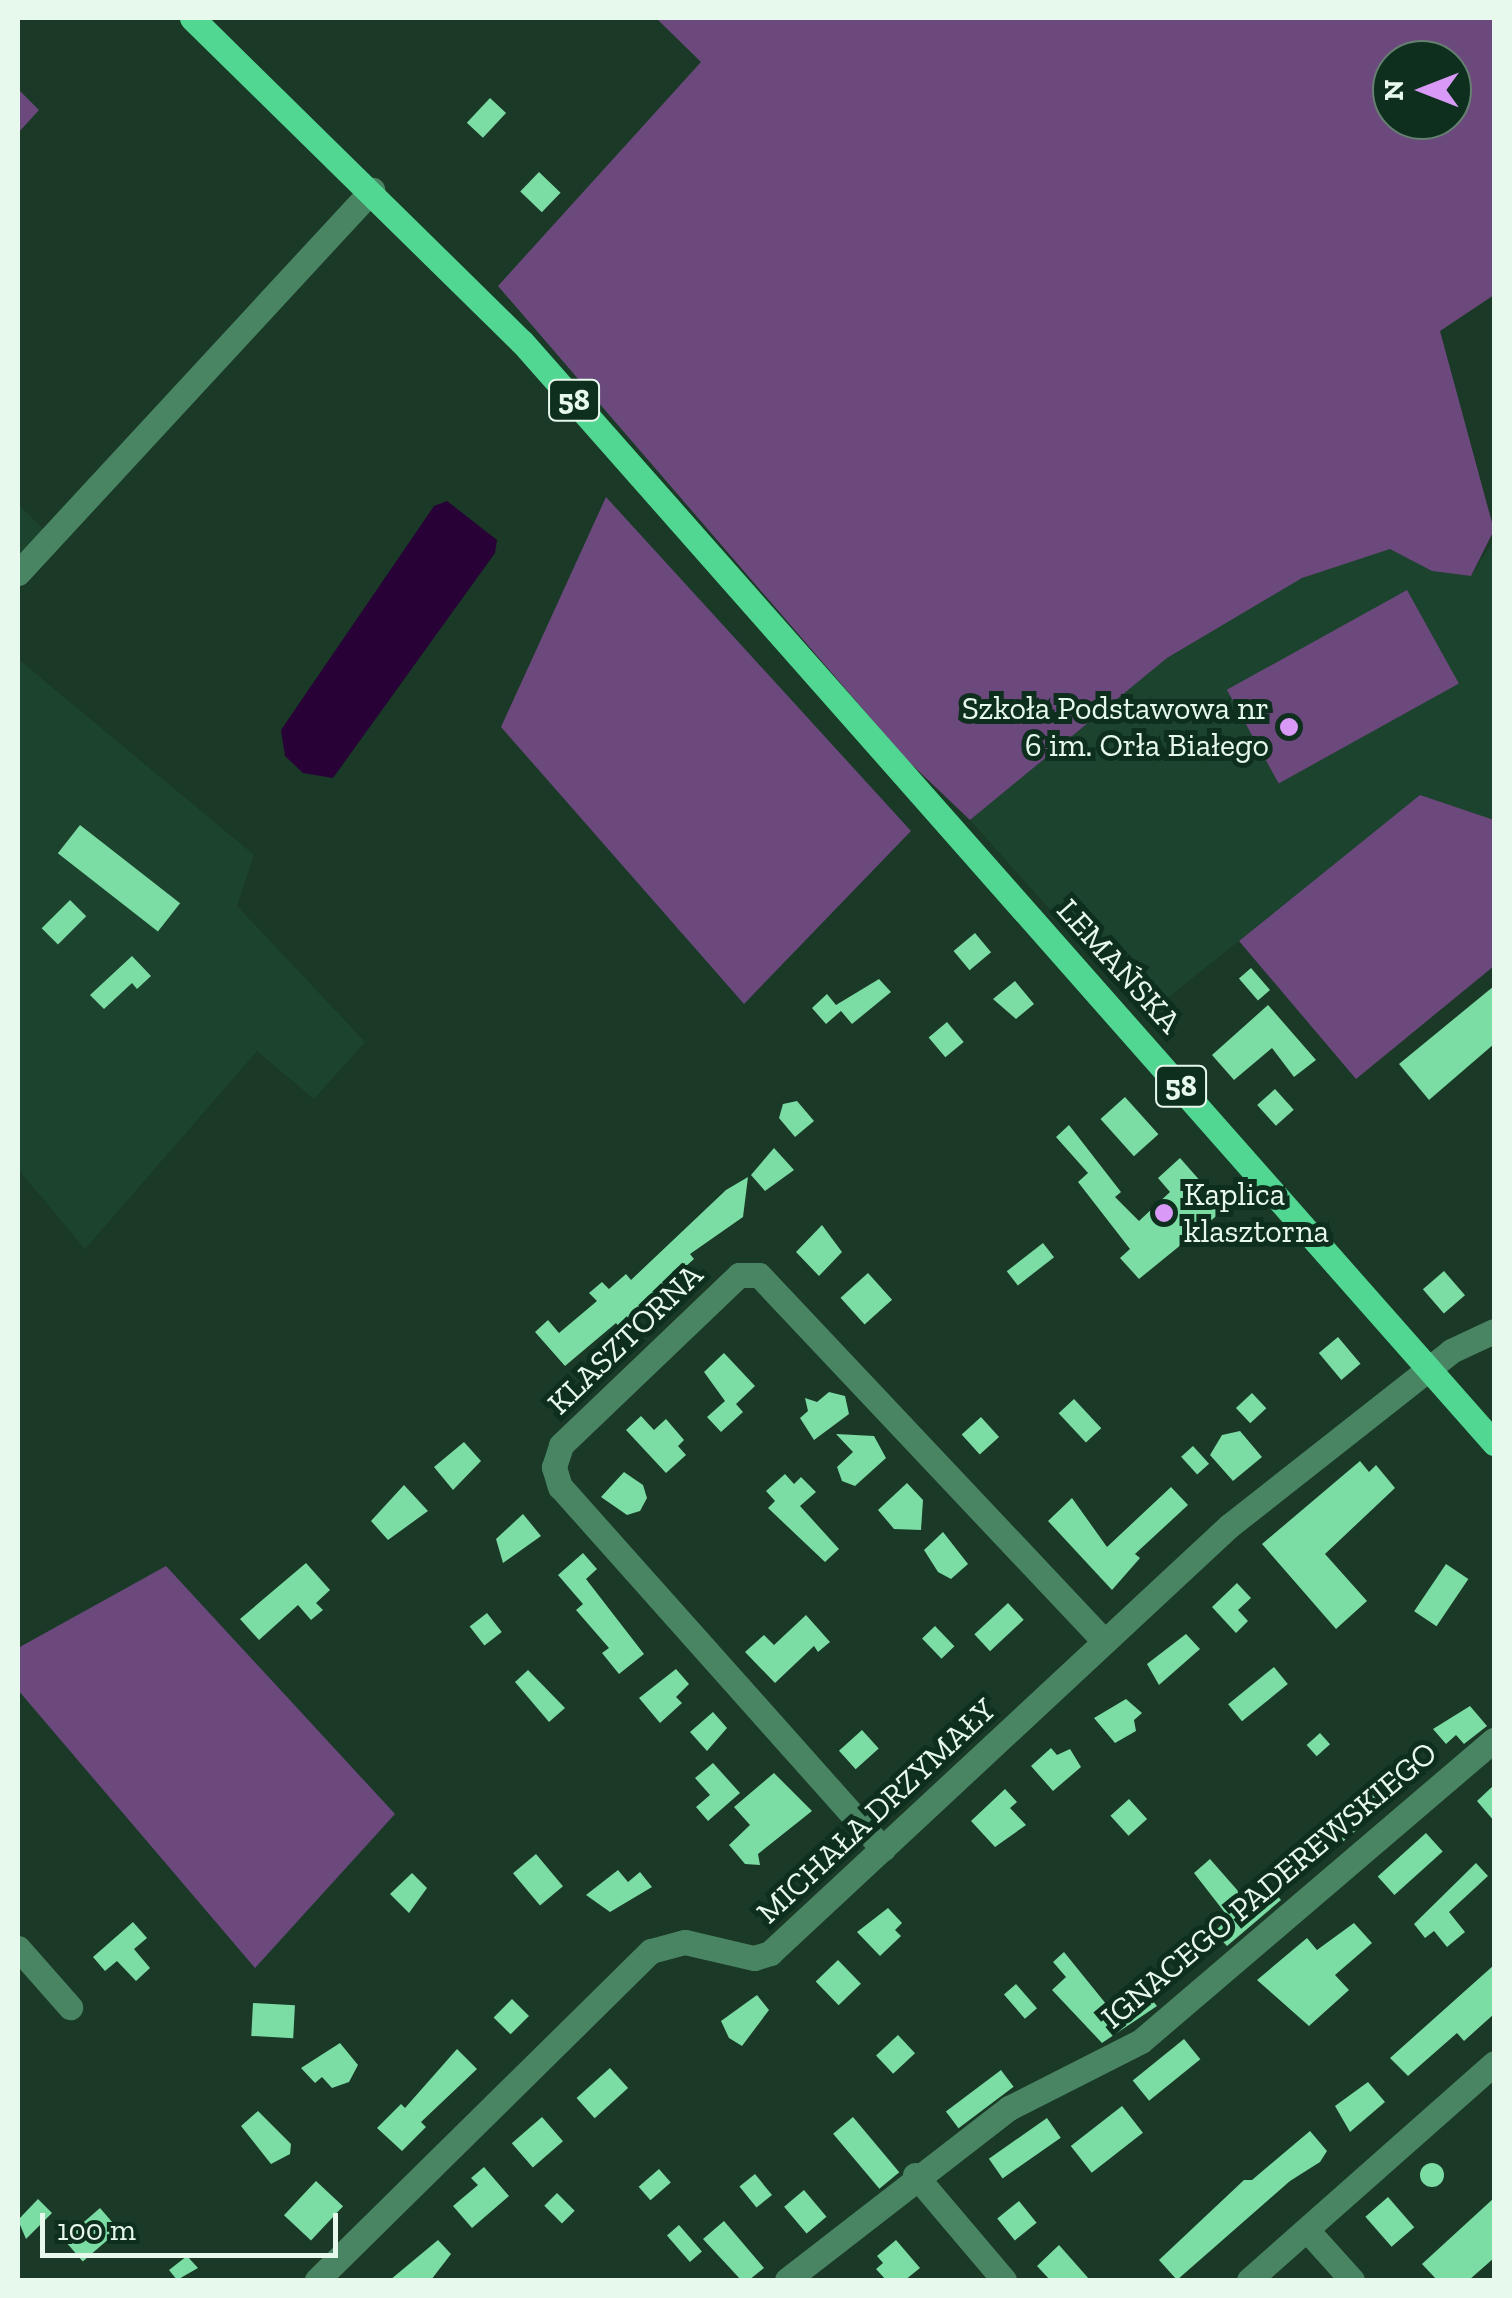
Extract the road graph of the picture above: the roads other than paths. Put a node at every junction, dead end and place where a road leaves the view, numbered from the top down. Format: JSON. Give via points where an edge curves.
{"nodes":[{"id":1,"x":192,"y":18,"type":"edge"},
{"id":2,"x":372,"y":190,"type":"junction"},
{"id":3,"x":18,"y":573,"type":"edge"},
{"id":4,"x":1494,"y":1332,"type":"edge"},
{"id":5,"x":1429,"y":1369,"type":"junction"},
{"id":6,"x":1494,"y":1443,"type":"edge"},
{"id":7,"x":1104,"y":1642,"type":"junction"},
{"id":8,"x":1494,"y":1740,"type":"edge"},
{"id":9,"x":883,"y":1849,"type":"junction"},
{"id":10,"x":18,"y":1948,"type":"edge"},
{"id":11,"x":70,"y":2007,"type":"dead end"},
{"id":12,"x":1494,"y":2062,"type":"edge"},
{"id":13,"x":915,"y":2176,"type":"junction"},
{"id":14,"x":1306,"y":2230,"type":"junction"},
{"id":15,"x":317,"y":2280,"type":"edge"},
{"id":16,"x":787,"y":2280,"type":"edge"},
{"id":17,"x":1004,"y":2280,"type":"edge"},
{"id":18,"x":1249,"y":2280,"type":"edge"},
{"id":19,"x":1352,"y":2280,"type":"edge"}],
"edges":[{"from":1,"to":2,"type":"main road","number":"58"},
{"from":2,"to":3,"type":"street"},
{"from":2,"to":5,"type":"main road","name":"LEMAŃSKA","number":"58","via":[[522,342]]},
{"from":4,"to":5,"type":"street","name":"MICHAŁA DRZYMAŁY","via":[[1463,1343]]},
{"from":5,"to":6,"type":"main road","name":"LEMAŃSKA","number":"58"},
{"from":5,"to":7,"type":"street","name":"MICHAŁA DRZYMAŁY","via":[[1229,1526]]},
{"from":7,"to":9,"type":"street","name":"MICHAŁA DRZYMAŁY"},
{"from":7,"to":9,"type":"street","name":"KLASZTORNA","via":[[759,1274],[739,1275],[560,1445],[554,1467],[560,1487]]},
{"from":8,"to":13,"type":"street","name":"IGNACEGO PADEREWSKIEGO","via":[[1141,2040],[1009,2108]]},
{"from":9,"to":15,"type":"street","name":"MICHAŁA DRZYMAŁY","via":[[770,1953],[754,1958],[685,1942],[651,1951]]},
{"from":10,"to":11,"type":"street"},
{"from":12,"to":14,"type":"street"},
{"from":13,"to":16,"type":"street","name":"IGNACEGO PADEREWSKIEGO"},
{"from":13,"to":17,"type":"street"},
{"from":14,"to":18,"type":"street"},
{"from":14,"to":19,"type":"street"}]}
